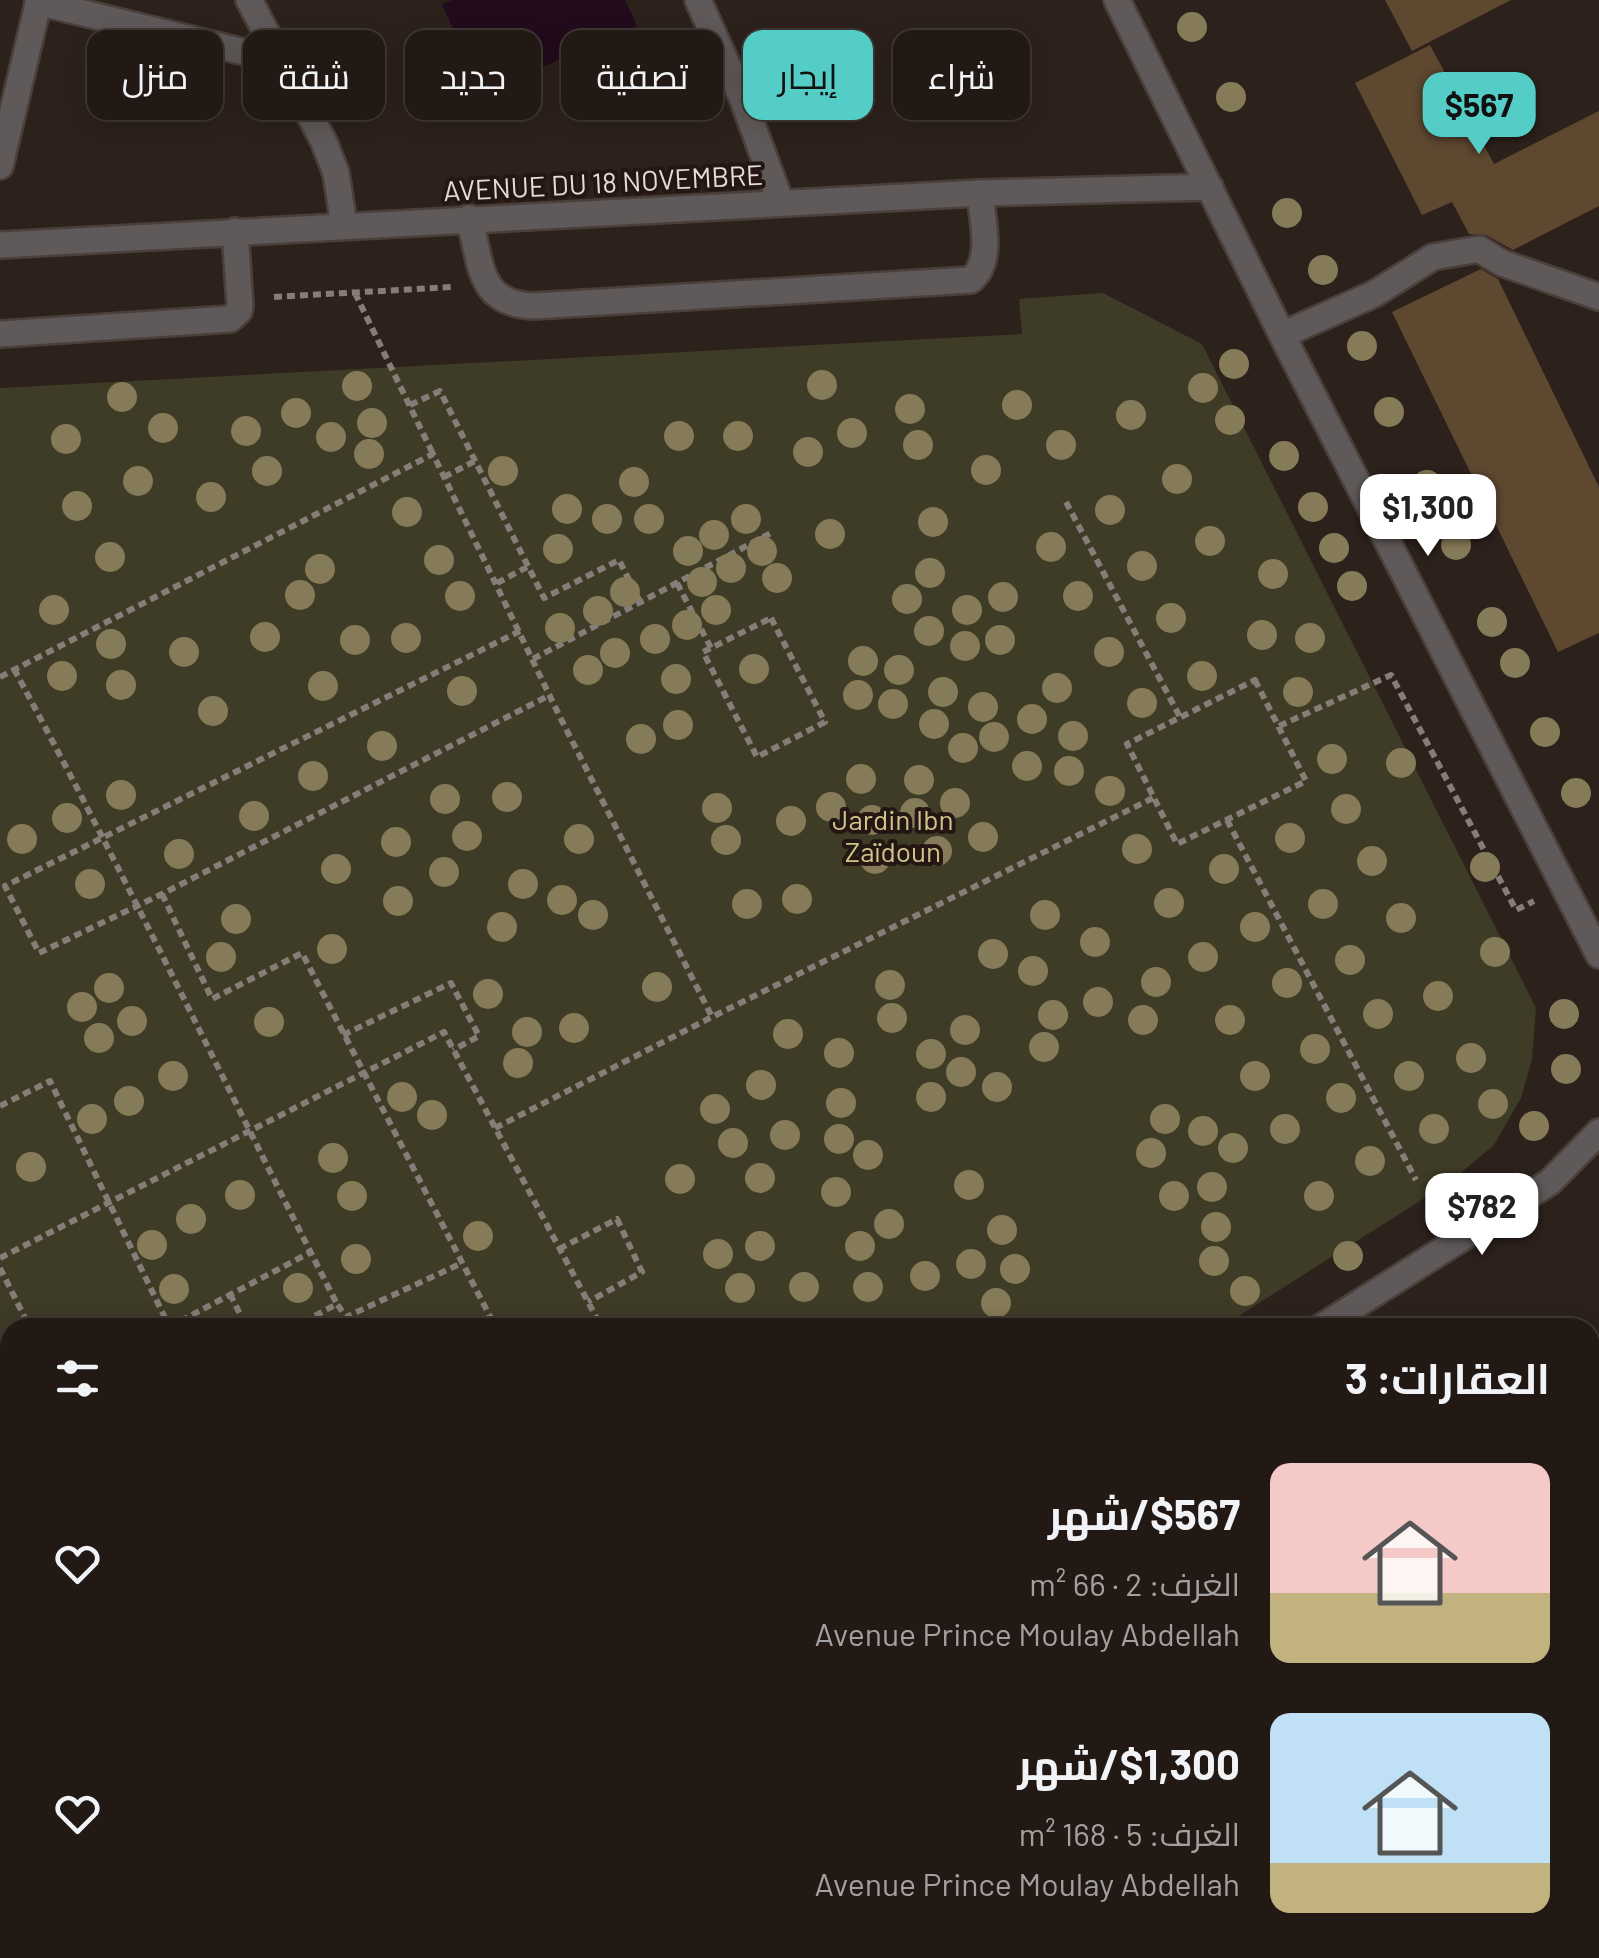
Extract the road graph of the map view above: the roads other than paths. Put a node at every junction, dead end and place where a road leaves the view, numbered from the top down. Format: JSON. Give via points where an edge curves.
{"nodes":[{"id":1,"x":249,"y":0,"type":"edge"},
{"id":2,"x":698,"y":0,"type":"edge"},
{"id":3,"x":1117,"y":0,"type":"edge"},
{"id":4,"x":38,"y":1,"type":"edge"},
{"id":5,"x":265,"y":30,"type":"edge"},
{"id":6,"x":243,"y":52,"type":"edge"},
{"id":7,"x":312,"y":120,"type":"edge"},
{"id":8,"x":0,"y":166,"type":"edge"},
{"id":9,"x":1210,"y":187,"type":"junction"},
{"id":10,"x":980,"y":193,"type":"junction"},
{"id":11,"x":780,"y":203,"type":"junction"},
{"id":12,"x":469,"y":218,"type":"junction"},
{"id":13,"x":344,"y":225,"type":"junction"},
{"id":14,"x":235,"y":231,"type":"junction"},
{"id":15,"x":0,"y":245,"type":"edge"},
{"id":16,"x":1599,"y":297,"type":"edge"},
{"id":17,"x":0,"y":334,"type":"edge"},
{"id":18,"x":1282,"y":335,"type":"junction"},
{"id":19,"x":1596,"y":940,"type":"edge"},
{"id":20,"x":1599,"y":1132,"type":"edge"},
{"id":21,"x":1336,"y":1318,"type":"edge"}],
"edges":[{"from":1,"to":5,"type":"street"},
{"from":2,"to":11,"type":"street"},
{"from":3,"to":9,"type":"street"},
{"from":4,"to":6,"type":"street"},
{"from":4,"to":8,"type":"street"},
{"from":7,"to":13,"type":"street","via":[[336,174]]},
{"from":9,"to":10,"type":"street","name":"AVENUE DU 18 NOVEMBRE"},
{"from":9,"to":18,"type":"street"},
{"from":10,"to":11,"type":"street","name":"AVENUE DU 18 NOVEMBRE"},
{"from":10,"to":12,"type":"street","via":[[985,258],[971,280],[534,306],[497,298]]},
{"from":11,"to":12,"type":"street","name":"AVENUE DU 18 NOVEMBRE"},
{"from":12,"to":13,"type":"street","name":"AVENUE DU 18 NOVEMBRE"},
{"from":13,"to":14,"type":"street","name":"AVENUE DU 18 NOVEMBRE"},
{"from":14,"to":15,"type":"street","name":"AVENUE DU 18 NOVEMBRE"},
{"from":14,"to":17,"type":"street","via":[[240,312],[230,319]]},
{"from":16,"to":18,"type":"street","via":[[1479,249],[1433,257],[1374,294]]},
{"from":18,"to":19,"type":"street"},
{"from":20,"to":21,"type":"street","via":[[1550,1182]]}]}
